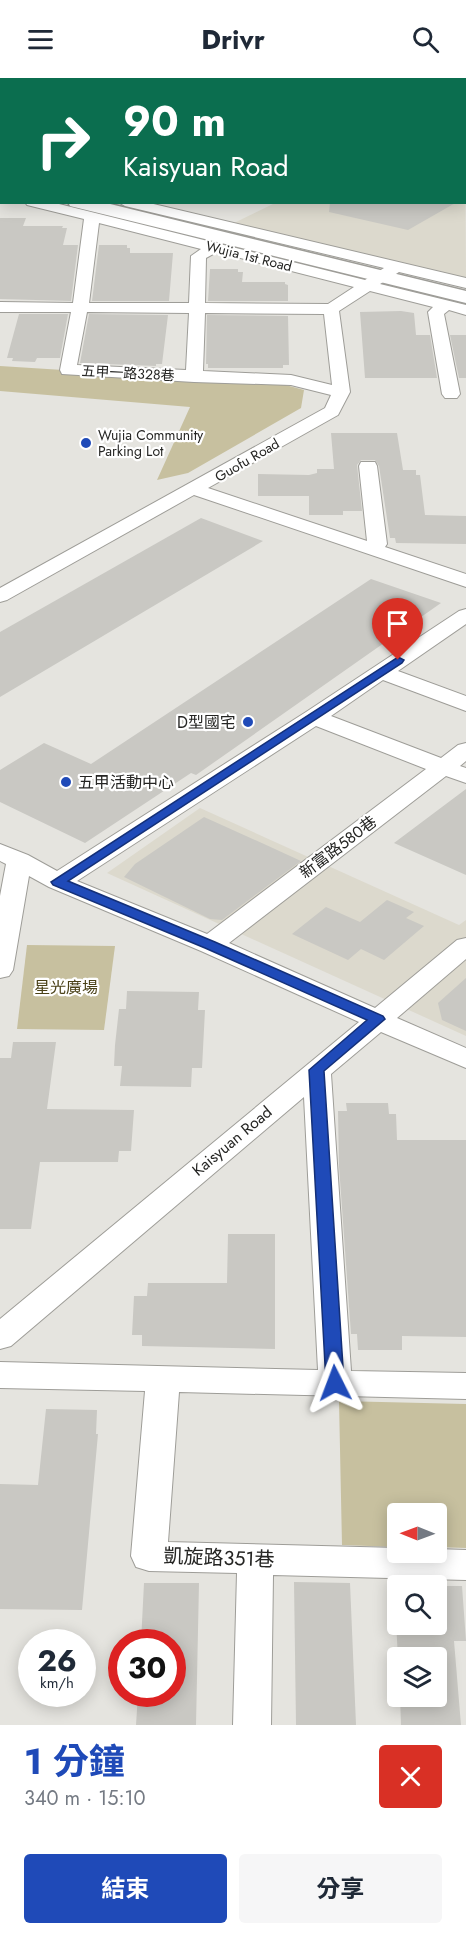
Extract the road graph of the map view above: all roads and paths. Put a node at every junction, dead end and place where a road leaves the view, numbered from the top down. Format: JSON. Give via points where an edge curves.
{"nodes":[{"id":1,"x":40,"y":204,"type":"edge"},
{"id":2,"x":85,"y":204,"type":"edge"},
{"id":3,"x":132,"y":204,"type":"edge"},
{"id":4,"x":92,"y":217,"type":"junction"},
{"id":5,"x":214,"y":248,"type":"junction"},
{"id":6,"x":381,"y":276,"type":"junction"},
{"id":7,"x":466,"y":283,"type":"edge"},
{"id":8,"x":466,"y":297,"type":"edge"},
{"id":9,"x":446,"y":305,"type":"junction"},
{"id":10,"x":0,"y":307,"type":"edge"},
{"id":11,"x":80,"y":308,"type":"junction"},
{"id":12,"x":195,"y":308,"type":"junction"},
{"id":13,"x":331,"y":309,"type":"junction"},
{"id":14,"x":466,"y":310,"type":"edge"},
{"id":15,"x":194,"y":377,"type":"junction"},
{"id":16,"x":341,"y":392,"type":"junction"},
{"id":17,"x":451,"y":394,"type":"dead end"},
{"id":18,"x":368,"y":466,"type":"dead end"},
{"id":19,"x":194,"y":489,"type":"junction"},
{"id":20,"x":368,"y":549,"type":"junction"},
{"id":21,"x":466,"y":581,"type":"edge"},
{"id":22,"x":0,"y":596,"type":"edge"},
{"id":23,"x":466,"y":615,"type":"edge"},
{"id":24,"x":381,"y":672,"type":"junction"},
{"id":25,"x":466,"y":704,"type":"edge"},
{"id":26,"x":314,"y":717,"type":"junction"},
{"id":27,"x":466,"y":750,"type":"edge"},
{"id":28,"x":455,"y":772,"type":"edge"},
{"id":29,"x":9,"y":856,"type":"edge"},
{"id":30,"x":58,"y":882,"type":"junction"},
{"id":31,"x":210,"y":945,"type":"junction"},
{"id":32,"x":466,"y":946,"type":"edge"},
{"id":33,"x":0,"y":970,"type":"edge"},
{"id":34,"x":378,"y":1019,"type":"junction"},
{"id":35,"x":466,"y":1059,"type":"edge"},
{"id":36,"x":317,"y":1070,"type":"junction"},
{"id":37,"x":0,"y":1337,"type":"edge"},
{"id":38,"x":0,"y":1375,"type":"edge"},
{"id":39,"x":163,"y":1379,"type":"junction"},
{"id":40,"x":335,"y":1383,"type":"junction"},
{"id":41,"x":466,"y":1386,"type":"edge"},
{"id":42,"x":255,"y":1559,"type":"junction"},
{"id":43,"x":466,"y":1565,"type":"edge"},
{"id":44,"x":252,"y":1725,"type":"edge"}],
"edges":[{"from":1,"to":4,"type":"street","name":"Wujia 1st Road"},
{"from":2,"to":6,"type":"main road","name":"Wujia 1st Road"},
{"from":3,"to":6,"type":"street","name":"Wujia 1st Road"},
{"from":4,"to":5,"type":"street","name":"Wujia 1st Road"},
{"from":4,"to":11,"type":"street","name":"五甲一路328巷"},
{"from":5,"to":6,"type":"street","name":"Wujia 1st Road"},
{"from":5,"to":12,"type":"street","via":[[199,256]]},
{"from":6,"to":7,"type":"street","name":"Wujia 1st Road"},
{"from":6,"to":8,"type":"main road","name":"Wujia 1st Road"},
{"from":6,"to":9,"type":"street","name":"Wujia 1st Road"},
{"from":6,"to":13,"type":"street"},
{"from":9,"to":14,"type":"street","name":"Wujia 1st Road"},
{"from":9,"to":17,"type":"street","via":[[436,312]]},
{"from":10,"to":11,"type":"street"},
{"from":11,"to":12,"type":"street"},
{"from":11,"to":15,"type":"street","name":"五甲一路328巷","via":[[68,370]]},
{"from":12,"to":13,"type":"street"},
{"from":12,"to":15,"type":"street"},
{"from":13,"to":16,"type":"street"},
{"from":15,"to":16,"type":"street","name":"五甲一路328巷","via":[[291,380]]},
{"from":16,"to":19,"type":"street","name":"Guofu Road","via":[[326,415]]},
{"from":18,"to":20,"type":"street","via":[[377,544]]},
{"from":19,"to":20,"type":"street"},
{"from":19,"to":22,"type":"street","name":"Guofu Road"},
{"from":20,"to":21,"type":"street"},
{"from":23,"to":24,"type":"street"},
{"from":24,"to":25,"type":"street"},
{"from":24,"to":26,"type":"street"},
{"from":26,"to":28,"type":"street"},
{"from":26,"to":30,"type":"street"},
{"from":27,"to":28,"type":"street","name":"新富路580巷"},
{"from":28,"to":31,"type":"street","name":"新富路580巷"},
{"from":29,"to":30,"type":"street"},
{"from":29,"to":33,"type":"street"},
{"from":30,"to":31,"type":"street"},
{"from":31,"to":34,"type":"street"},
{"from":32,"to":34,"type":"street","name":"Kaisyuan Road"},
{"from":34,"to":35,"type":"street"},
{"from":34,"to":36,"type":"street","name":"Kaisyuan Road"},
{"from":36,"to":37,"type":"street","name":"Kaisyuan Road"},
{"from":36,"to":40,"type":"street"},
{"from":38,"to":39,"type":"street"},
{"from":39,"to":40,"type":"street"},
{"from":39,"to":42,"type":"street","name":"凱旋路351巷","via":[[149,1556]]},
{"from":40,"to":41,"type":"street"},
{"from":42,"to":43,"type":"street","name":"凱旋路351巷"},
{"from":42,"to":44,"type":"street"}]}
